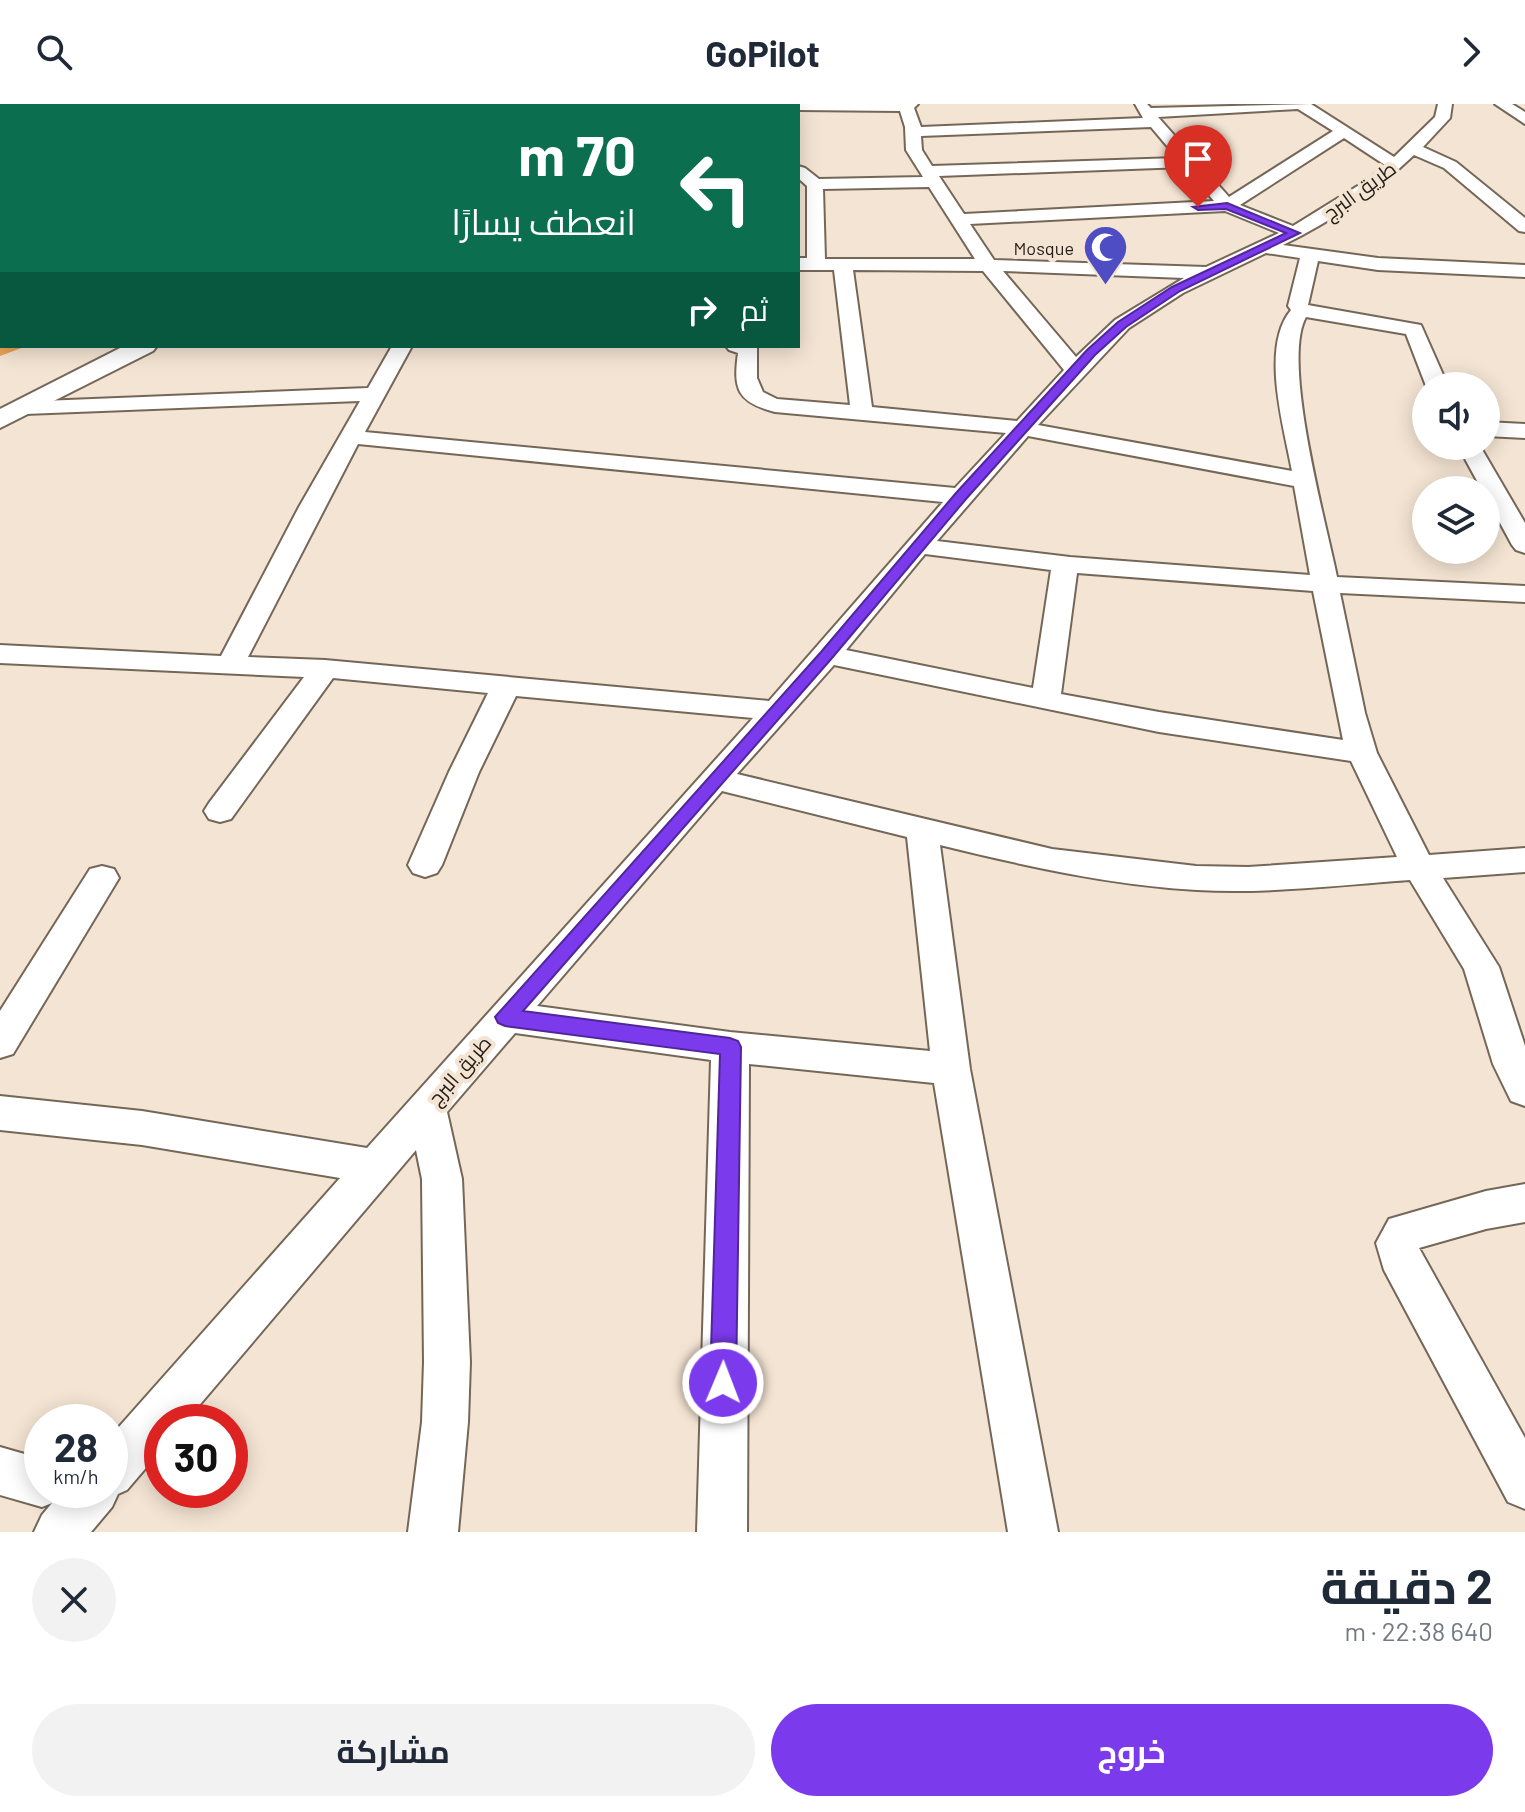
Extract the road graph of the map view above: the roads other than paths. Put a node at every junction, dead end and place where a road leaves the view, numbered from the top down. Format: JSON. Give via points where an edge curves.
{"nodes":[{"id":1,"x":1502,"y":104,"type":"edge"},
{"id":2,"x":1441,"y":107,"type":"edge"},
{"id":3,"x":800,"y":111,"type":"edge"},
{"id":4,"x":1147,"y":113,"type":"edge"},
{"id":5,"x":910,"y":116,"type":"edge"},
{"id":6,"x":1525,"y":119,"type":"edge"},
{"id":7,"x":800,"y":122,"type":"edge"},
{"id":8,"x":1344,"y":131,"type":"junction"},
{"id":9,"x":1404,"y":157,"type":"junction"},
{"id":10,"x":1191,"y":162,"type":"junction"},
{"id":11,"x":800,"y":172,"type":"edge"},
{"id":12,"x":931,"y":176,"type":"junction"},
{"id":13,"x":815,"y":184,"type":"junction"},
{"id":14,"x":1227,"y":206,"type":"junction"},
{"id":15,"x":806,"y":210,"type":"edge"},
{"id":16,"x":960,"y":219,"type":"junction"},
{"id":17,"x":1525,"y":227,"type":"edge"},
{"id":18,"x":1302,"y":244,"type":"junction"},
{"id":19,"x":807,"y":264,"type":"edge"},
{"id":20,"x":843,"y":264,"type":"junction"},
{"id":21,"x":988,"y":265,"type":"junction"},
{"id":22,"x":1525,"y":271,"type":"edge"},
{"id":23,"x":1207,"y":273,"type":"junction"},
{"id":24,"x":1301,"y":310,"type":"junction"},
{"id":25,"x":140,"y":348,"type":"edge"},
{"id":26,"x":401,"y":348,"type":"edge"},
{"id":27,"x":745,"y":348,"type":"edge"},
{"id":28,"x":1075,"y":370,"type":"junction"},
{"id":29,"x":1431,"y":372,"type":"edge"},
{"id":30,"x":372,"y":394,"type":"junction"},
{"id":31,"x":25,"y":407,"type":"junction"},
{"id":32,"x":862,"y":413,"type":"junction"},
{"id":33,"x":0,"y":420,"type":"edge"},
{"id":34,"x":1022,"y":428,"type":"junction"},
{"id":35,"x":1500,"y":430,"type":"edge"},
{"id":36,"x":1525,"y":431,"type":"edge"},
{"id":37,"x":351,"y":437,"type":"junction"},
{"id":38,"x":1477,"y":460,"type":"edge"},
{"id":39,"x":1303,"y":480,"type":"junction"},
{"id":40,"x":961,"y":496,"type":"junction"},
{"id":41,"x":1525,"y":545,"type":"edge"},
{"id":42,"x":919,"y":546,"type":"junction"},
{"id":43,"x":1065,"y":564,"type":"junction"},
{"id":44,"x":1324,"y":584,"type":"junction"},
{"id":45,"x":1525,"y":594,"type":"edge"},
{"id":46,"x":0,"y":654,"type":"edge"},
{"id":47,"x":827,"y":655,"type":"junction"},
{"id":48,"x":231,"y":663,"type":"junction"},
{"id":49,"x":325,"y":669,"type":"junction"},
{"id":50,"x":506,"y":687,"type":"junction"},
{"id":51,"x":1046,"y":700,"type":"junction"},
{"id":52,"x":775,"y":711,"type":"junction"},
{"id":53,"x":1362,"y":753,"type":"junction"},
{"id":54,"x":715,"y":779,"type":"junction"},
{"id":55,"x":220,"y":811,"type":"dead end"},
{"id":56,"x":922,"y":828,"type":"junction"},
{"id":57,"x":1525,"y":860,"type":"edge"},
{"id":58,"x":425,"y":865,"type":"dead end"},
{"id":59,"x":1419,"y":867,"type":"junction"},
{"id":60,"x":102,"y":878,"type":"dead end"},
{"id":61,"x":505,"y":1017,"type":"junction"},
{"id":62,"x":0,"y":1043,"type":"edge"},
{"id":63,"x":730,"y":1047,"type":"junction"},
{"id":64,"x":951,"y":1069,"type":"junction"},
{"id":65,"x":1525,"y":1090,"type":"edge"},
{"id":66,"x":427,"y":1108,"type":"junction"},
{"id":67,"x":0,"y":1113,"type":"edge"},
{"id":68,"x":376,"y":1167,"type":"junction"},
{"id":69,"x":1525,"y":1203,"type":"edge"},
{"id":70,"x":128,"y":1444,"type":"edge"},
{"id":71,"x":0,"y":1471,"type":"edge"},
{"id":72,"x":24,"y":1478,"type":"edge"},
{"id":73,"x":1525,"y":1485,"type":"edge"},
{"id":74,"x":76,"y":1508,"type":"edge"},
{"id":75,"x":59,"y":1532,"type":"edge"},
{"id":76,"x":433,"y":1532,"type":"edge"},
{"id":77,"x":722,"y":1532,"type":"edge"},
{"id":78,"x":1033,"y":1532,"type":"edge"}],
"edges":[{"from":1,"to":6,"type":"street"},
{"from":2,"to":9,"type":"street","name":"طريق البرج"},
{"from":3,"to":5,"type":"street"},
{"from":4,"to":5,"type":"street"},
{"from":4,"to":8,"type":"street","via":[[1301,104]]},
{"from":4,"to":10,"type":"street"},
{"from":5,"to":7,"type":"street"},
{"from":5,"to":12,"type":"street","via":[[912,143]]},
{"from":8,"to":9,"type":"street"},
{"from":8,"to":14,"type":"street"},
{"from":9,"to":17,"type":"street","via":[[1450,165]]},
{"from":9,"to":18,"type":"street","name":"طريق البرج"},
{"from":10,"to":12,"type":"street"},
{"from":10,"to":14,"type":"street"},
{"from":11,"to":13,"type":"street"},
{"from":12,"to":13,"type":"street"},
{"from":12,"to":16,"type":"street"},
{"from":13,"to":15,"type":"street"},
{"from":14,"to":16,"type":"street"},
{"from":14,"to":18,"type":"street"},
{"from":15,"to":19,"type":"street"},
{"from":16,"to":21,"type":"street"},
{"from":18,"to":22,"type":"street","via":[[1378,264]]},
{"from":18,"to":23,"type":"street","name":"طريق البرج","via":[[1263,247]]},
{"from":18,"to":24,"type":"street"},
{"from":19,"to":20,"type":"street"},
{"from":20,"to":21,"type":"street"},
{"from":20,"to":32,"type":"street"},
{"from":21,"to":23,"type":"street"},
{"from":21,"to":28,"type":"street"},
{"from":23,"to":28,"type":"street","name":"طريق البرج","via":[[1122,324]]},
{"from":24,"to":29,"type":"street","via":[[1414,329]]},
{"from":24,"to":39,"type":"street","via":[[1295,315],[1286,356]]},
{"from":25,"to":31,"type":"main road"},
{"from":26,"to":30,"type":"street"},
{"from":27,"to":32,"type":"street","via":[[749,349],[744,383],[759,401]]},
{"from":28,"to":34,"type":"street","name":"طريق البرج"},
{"from":30,"to":31,"type":"street"},
{"from":30,"to":37,"type":"street"},
{"from":31,"to":33,"type":"main road"},
{"from":32,"to":34,"type":"street"},
{"from":34,"to":39,"type":"street"},
{"from":34,"to":40,"type":"street","name":"طريق البرج"},
{"from":35,"to":36,"type":"street"},
{"from":37,"to":40,"type":"street"},
{"from":37,"to":48,"type":"street"},
{"from":38,"to":41,"type":"street"},
{"from":39,"to":44,"type":"street"},
{"from":40,"to":42,"type":"street","name":"طريق البرج"},
{"from":42,"to":43,"type":"street"},
{"from":42,"to":47,"type":"street","name":"طريق البرج"},
{"from":43,"to":44,"type":"street"},
{"from":43,"to":51,"type":"street"},
{"from":44,"to":45,"type":"street"},
{"from":44,"to":53,"type":"street"},
{"from":46,"to":48,"type":"street"},
{"from":47,"to":51,"type":"street"},
{"from":47,"to":52,"type":"street","name":"طريق البرج"},
{"from":48,"to":49,"type":"street"},
{"from":49,"to":50,"type":"street"},
{"from":49,"to":55,"type":"street"},
{"from":50,"to":52,"type":"street"},
{"from":50,"to":58,"type":"street"},
{"from":51,"to":53,"type":"street"},
{"from":52,"to":54,"type":"street","name":"طريق البرج"},
{"from":53,"to":59,"type":"street"},
{"from":54,"to":56,"type":"street"},
{"from":54,"to":61,"type":"street","name":"طريق البرج"},
{"from":56,"to":59,"type":"street","via":[[1052,861],[1196,878]]},
{"from":56,"to":64,"type":"street"},
{"from":57,"to":59,"type":"street"},
{"from":59,"to":65,"type":"street","via":[[1481,967]]},
{"from":60,"to":62,"type":"street"},
{"from":61,"to":63,"type":"street"},
{"from":61,"to":66,"type":"street","name":"طريق البرج"},
{"from":63,"to":64,"type":"street"},
{"from":63,"to":77,"type":"street"},
{"from":64,"to":78,"type":"street"},
{"from":66,"to":68,"type":"street","name":"طريق البرج"},
{"from":66,"to":76,"type":"street","via":[[442,1179],[446,1331],[445,1422]]},
{"from":67,"to":68,"type":"street","via":[[188,1133]]},
{"from":68,"to":70,"type":"street","name":"طريق البرج"},
{"from":69,"to":73,"type":"street","via":[[1404,1233],[1397,1243],[1399,1256]]},
{"from":71,"to":72,"type":"street"},
{"from":74,"to":75,"type":"street","name":"طريق البرج"}]}
